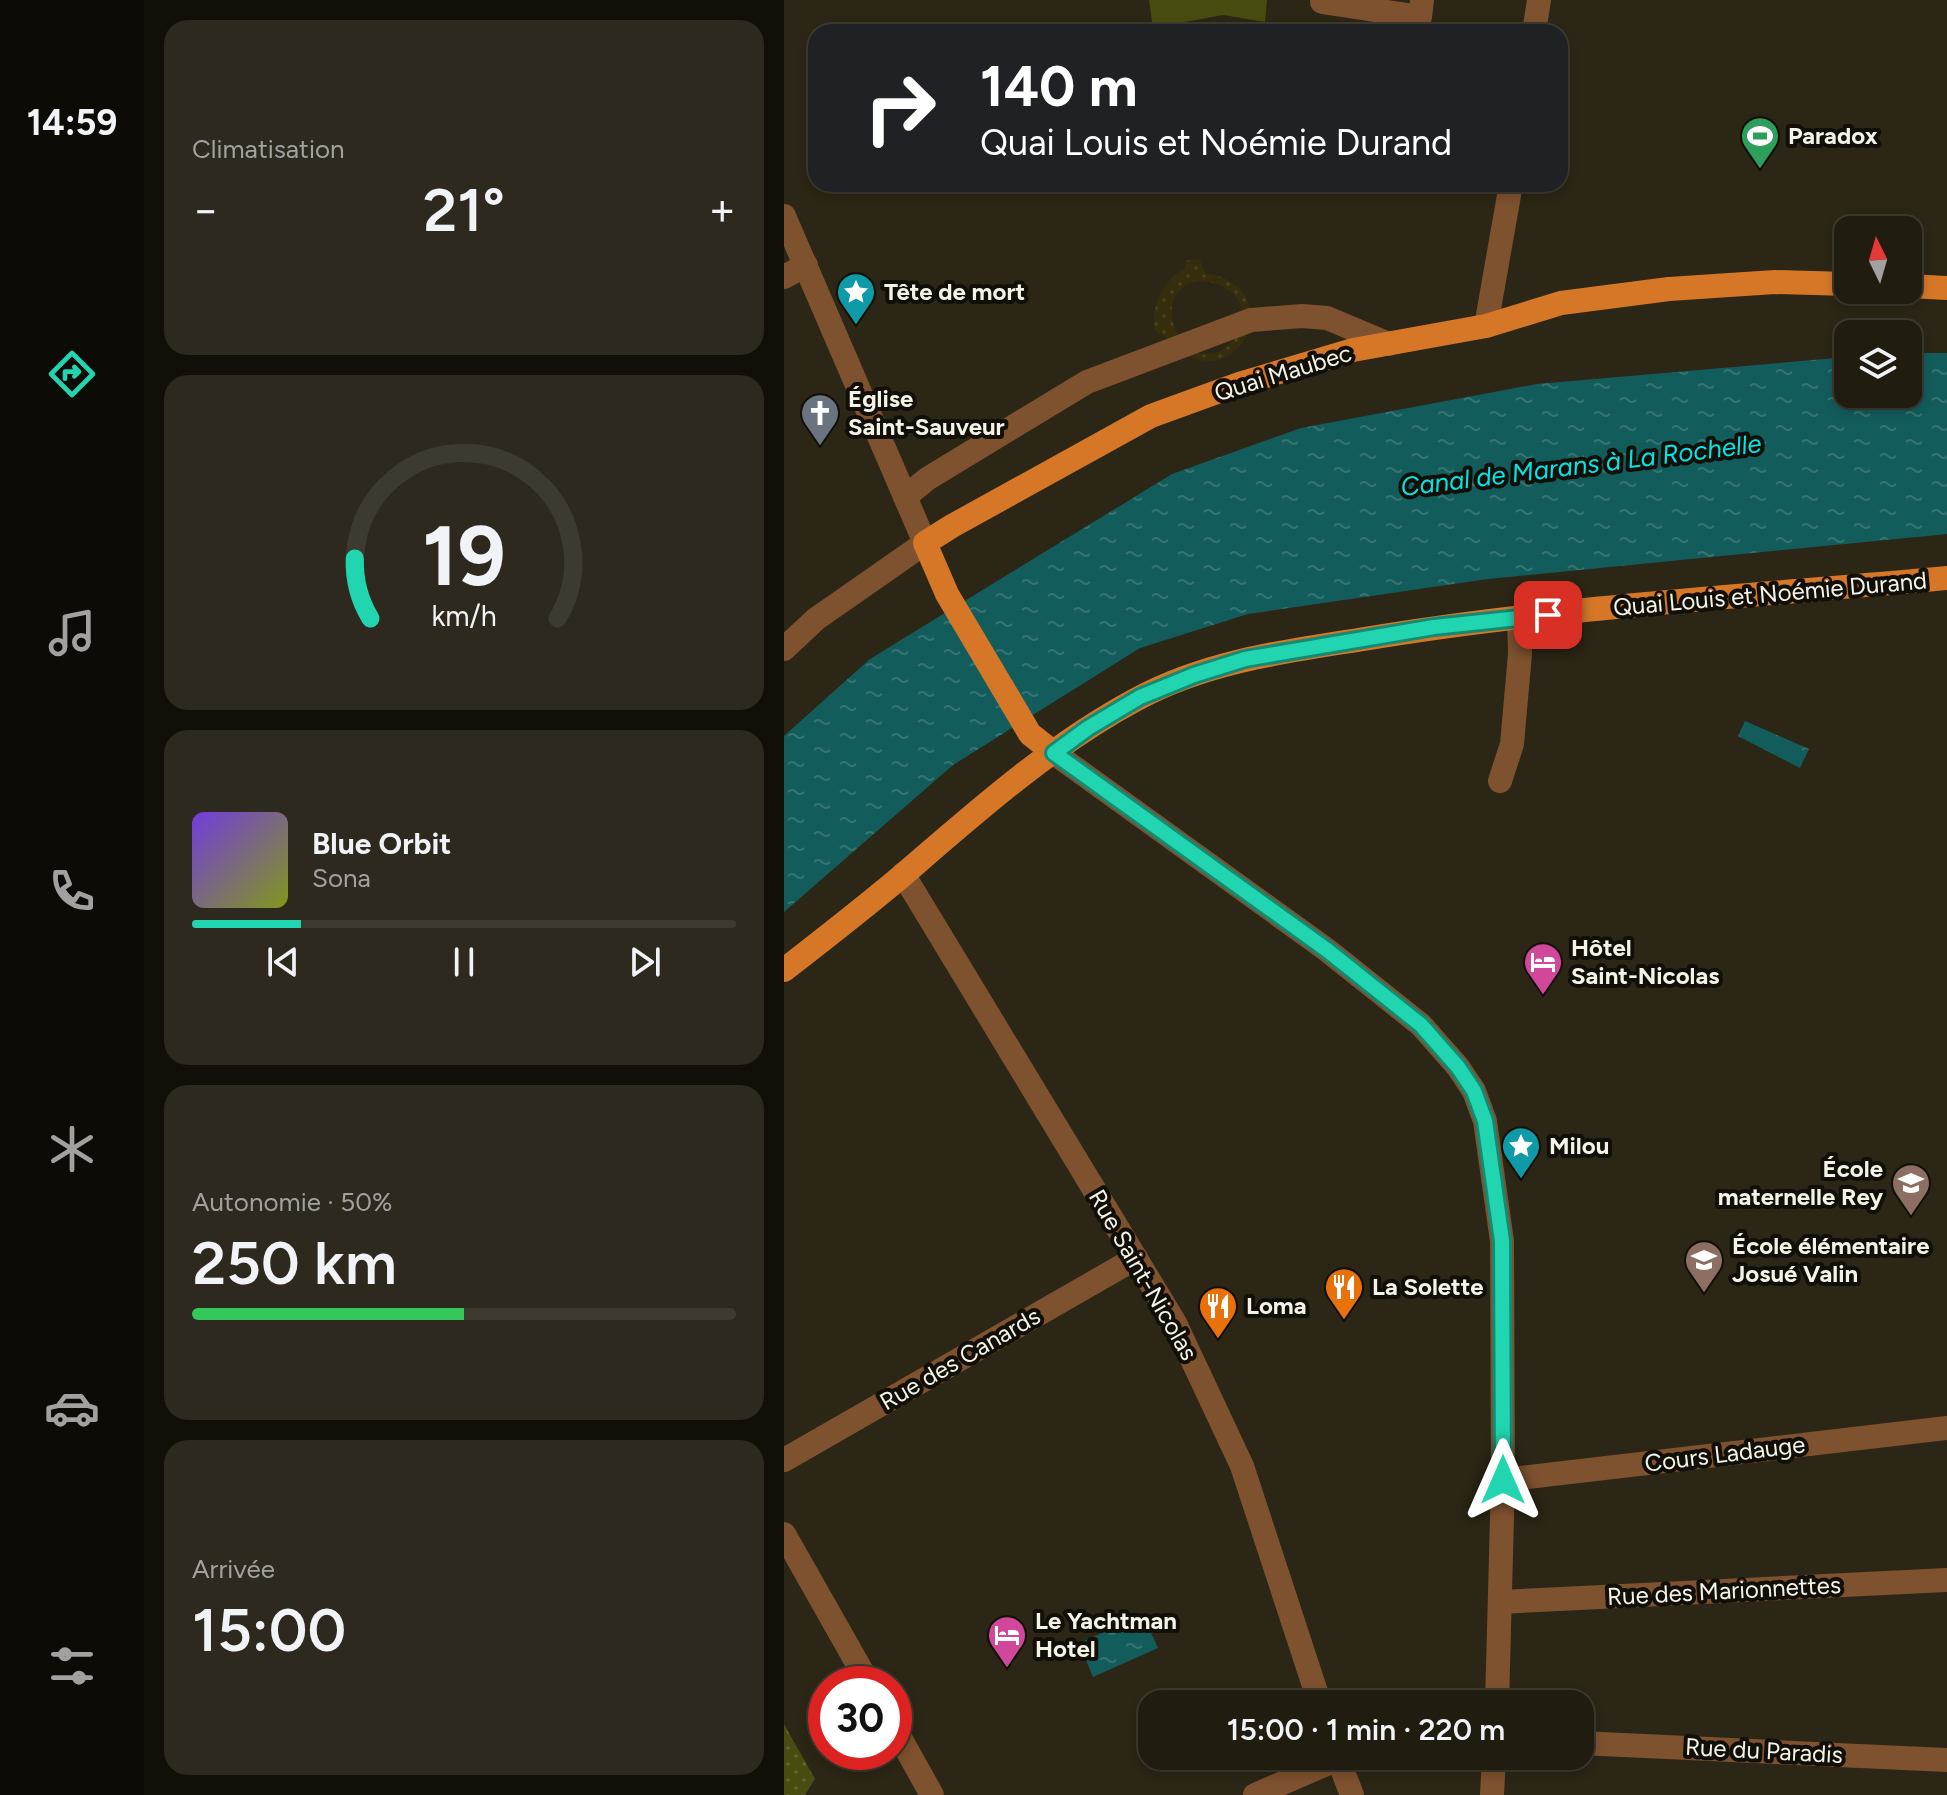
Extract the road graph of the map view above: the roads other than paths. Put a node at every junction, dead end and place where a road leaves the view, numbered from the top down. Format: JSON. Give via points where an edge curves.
{"nodes":[{"id":1,"x":1322,"y":0,"type":"edge"},
{"id":2,"x":1422,"y":0,"type":"edge"},
{"id":3,"x":1539,"y":0,"type":"edge"},
{"id":4,"x":1535,"y":24,"type":"edge"},
{"id":5,"x":1510,"y":192,"type":"edge"},
{"id":6,"x":784,"y":216,"type":"edge"},
{"id":7,"x":806,"y":265,"type":"junction"},
{"id":8,"x":784,"y":277,"type":"edge"},
{"id":9,"x":1834,"y":284,"type":"edge"},
{"id":10,"x":1922,"y":287,"type":"edge"},
{"id":11,"x":1947,"y":288,"type":"edge"},
{"id":12,"x":1486,"y":326,"type":"junction"},
{"id":13,"x":1389,"y":344,"type":"junction"},
{"id":14,"x":905,"y":497,"type":"junction"},
{"id":15,"x":925,"y":543,"type":"junction"},
{"id":16,"x":1947,"y":578,"type":"edge"},
{"id":17,"x":1519,"y":618,"type":"junction"},
{"id":18,"x":784,"y":649,"type":"edge"},
{"id":19,"x":1054,"y":753,"type":"junction"},
{"id":20,"x":1500,"y":781,"type":"dead end"},
{"id":21,"x":903,"y":874,"type":"junction"},
{"id":22,"x":784,"y":970,"type":"edge"},
{"id":23,"x":1136,"y":1258,"type":"junction"},
{"id":24,"x":1947,"y":1428,"type":"edge"},
{"id":25,"x":784,"y":1460,"type":"edge"},
{"id":26,"x":1503,"y":1480,"type":"junction"},
{"id":27,"x":784,"y":1534,"type":"edge"},
{"id":28,"x":1947,"y":1580,"type":"edge"},
{"id":29,"x":1500,"y":1602,"type":"junction"},
{"id":30,"x":859,"y":1666,"type":"edge"},
{"id":31,"x":1315,"y":1690,"type":"edge"},
{"id":32,"x":1497,"y":1690,"type":"edge"},
{"id":33,"x":1594,"y":1744,"type":"edge"},
{"id":34,"x":912,"y":1759,"type":"edge"},
{"id":35,"x":1947,"y":1760,"type":"edge"},
{"id":36,"x":1310,"y":1770,"type":"edge"},
{"id":37,"x":1343,"y":1770,"type":"edge"},
{"id":38,"x":1493,"y":1770,"type":"edge"},
{"id":39,"x":932,"y":1795,"type":"edge"},
{"id":40,"x":1255,"y":1795,"type":"edge"},
{"id":41,"x":1352,"y":1795,"type":"edge"},
{"id":42,"x":1492,"y":1795,"type":"edge"}],
"edges":[{"from":1,"to":2,"type":"street","via":[[1420,17]]},
{"from":3,"to":4,"type":"street"},
{"from":5,"to":12,"type":"street"},
{"from":6,"to":7,"type":"street"},
{"from":7,"to":8,"type":"street"},
{"from":7,"to":14,"type":"street"},
{"from":9,"to":12,"type":"main road","name":"Quai Maubec","via":[[1669,289],[1561,303]]},
{"from":10,"to":11,"type":"main road"},
{"from":12,"to":13,"type":"main road","name":"Quai Maubec"},
{"from":13,"to":14,"type":"street","via":[[1327,318],[1251,320],[1087,382]]},
{"from":13,"to":15,"type":"main road","name":"Quai Maubec","via":[[1239,384],[1151,416]]},
{"from":14,"to":15,"type":"street"},
{"from":15,"to":18,"type":"street","name":"Quai Maubec","via":[[816,619]]},
{"from":15,"to":19,"type":"main road","via":[[947,594],[1030,734]]},
{"from":16,"to":17,"type":"main road","name":"Quai Louis et Noémie Durand"},
{"from":17,"to":19,"type":"main road","name":"Quai Louis et Noémie Durand","via":[[1245,659],[1140,697]]},
{"from":17,"to":20,"type":"street","via":[[1512,744]]},
{"from":19,"to":21,"type":"main road","name":"Quai Louis et Noémie Durand"},
{"from":19,"to":26,"type":"street","via":[[1327,950],[1421,1025],[1474,1091],[1485,1121],[1502,1241]]},
{"from":21,"to":22,"type":"main road","name":"Quai Louis et Noémie Durand"},
{"from":21,"to":23,"type":"street","name":"Rue Saint-Nicolas"},
{"from":23,"to":25,"type":"street","name":"Rue des Canards"},
{"from":23,"to":31,"type":"street","name":"Rue Saint-Nicolas","via":[[1175,1323],[1242,1466]]},
{"from":24,"to":26,"type":"street","name":"Cours Ladauge"},
{"from":26,"to":29,"type":"street"},
{"from":27,"to":30,"type":"street"},
{"from":28,"to":29,"type":"street","name":"Rue des Marionnettes"},
{"from":29,"to":32,"type":"street"},
{"from":33,"to":35,"type":"street","name":"Rue du Paradis"},
{"from":34,"to":39,"type":"street"},
{"from":36,"to":40,"type":"street"},
{"from":37,"to":41,"type":"street"},
{"from":38,"to":42,"type":"street"}]}
